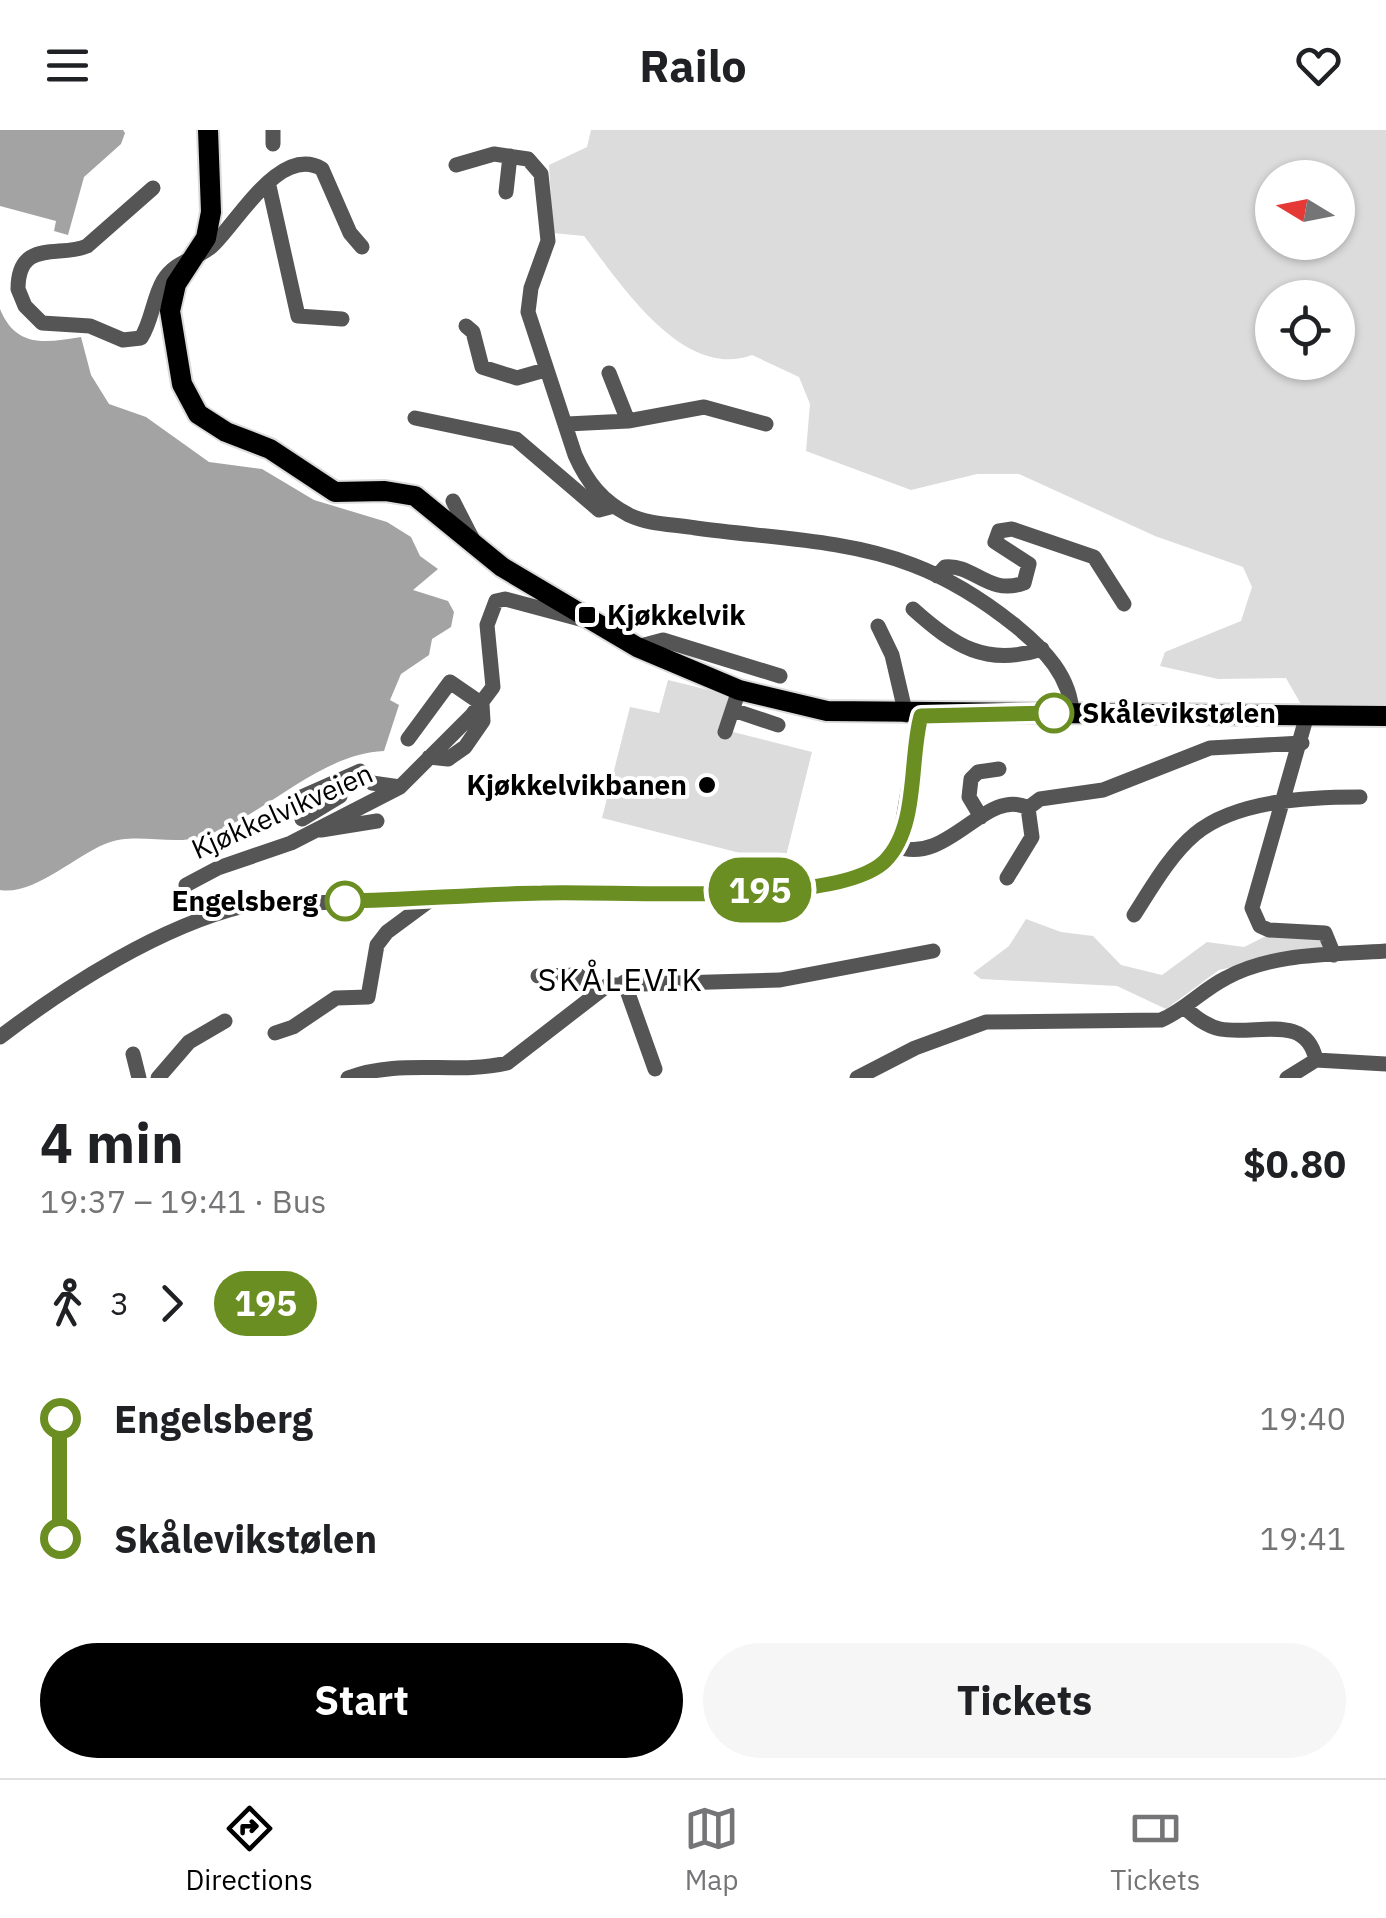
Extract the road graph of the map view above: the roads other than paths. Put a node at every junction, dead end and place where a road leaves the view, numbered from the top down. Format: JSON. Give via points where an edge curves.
{"nodes":[{"id":1,"x":208,"y":130,"type":"edge"},
{"id":2,"x":510,"y":156,"type":"junction"},
{"id":3,"x":456,"y":165,"type":"dead end"},
{"id":4,"x":269,"y":186,"type":"junction"},
{"id":5,"x":153,"y":188,"type":"dead end"},
{"id":6,"x":506,"y":192,"type":"dead end"},
{"id":7,"x":362,"y":246,"type":"dead end"},
{"id":8,"x":193,"y":256,"type":"junction"},
{"id":9,"x":342,"y":318,"type":"dead end"},
{"id":10,"x":466,"y":326,"type":"dead end"},
{"id":11,"x":545,"y":370,"type":"junction"},
{"id":12,"x":610,"y":373,"type":"dead end"},
{"id":13,"x":415,"y":418,"type":"dead end"},
{"id":14,"x":628,"y":420,"type":"junction"},
{"id":15,"x":567,"y":424,"type":"junction"},
{"id":16,"x":766,"y":424,"type":"dead end"},
{"id":17,"x":453,"y":501,"type":"dead end"},
{"id":18,"x":614,"y":506,"type":"junction"},
{"id":19,"x":475,"y":544,"type":"junction"},
{"id":20,"x":938,"y":576,"type":"junction"},
{"id":21,"x":1124,"y":604,"type":"dead end"},
{"id":22,"x":912,"y":608,"type":"dead end"},
{"id":23,"x":599,"y":626,"type":"junction"},
{"id":24,"x":878,"y":626,"type":"dead end"},
{"id":25,"x":637,"y":647,"type":"junction"},
{"id":26,"x":1042,"y":649,"type":"junction"},
{"id":27,"x":780,"y":676,"type":"dead end"},
{"id":28,"x":738,"y":701,"type":"junction"},
{"id":29,"x":482,"y":704,"type":"junction"},
{"id":30,"x":1072,"y":714,"type":"junction"},
{"id":31,"x":914,"y":715,"type":"junction"},
{"id":32,"x":1307,"y":715,"type":"junction"},
{"id":33,"x":1386,"y":716,"type":"edge"},
{"id":34,"x":778,"y":725,"type":"dead end"},
{"id":35,"x":725,"y":732,"type":"dead end"},
{"id":36,"x":408,"y":738,"type":"dead end"},
{"id":37,"x":1302,"y":743,"type":"junction"},
{"id":38,"x":999,"y":770,"type":"dead end"},
{"id":39,"x":338,"y":780,"type":"junction"},
{"id":40,"x":400,"y":787,"type":"junction"},
{"id":41,"x":299,"y":798,"type":"dead end"},
{"id":42,"x":1360,"y":798,"type":"dead end"},
{"id":43,"x":1284,"y":799,"type":"junction"},
{"id":44,"x":1028,"y":808,"type":"junction"},
{"id":45,"x":981,"y":817,"type":"junction"},
{"id":46,"x":302,"y":819,"type":"dead end"},
{"id":47,"x":377,"y":821,"type":"dead end"},
{"id":48,"x":321,"y":830,"type":"junction"},
{"id":49,"x":896,"y":846,"type":"junction"},
{"id":50,"x":1007,"y":878,"type":"dead end"},
{"id":51,"x":186,"y":885,"type":"dead end"},
{"id":52,"x":433,"y":898,"type":"junction"},
{"id":53,"x":1134,"y":915,"type":"dead end"},
{"id":54,"x":934,"y":950,"type":"dead end"},
{"id":55,"x":1386,"y":952,"type":"edge"},
{"id":56,"x":1334,"y":955,"type":"junction"},
{"id":57,"x":538,"y":976,"type":"dead end"},
{"id":58,"x":624,"y":982,"type":"junction"},
{"id":59,"x":594,"y":992,"type":"junction"},
{"id":60,"x":1185,"y":1008,"type":"junction"},
{"id":61,"x":225,"y":1020,"type":"dead end"},
{"id":62,"x":275,"y":1033,"type":"dead end"},
{"id":63,"x":0,"y":1037,"type":"edge"},
{"id":64,"x":133,"y":1054,"type":"dead end"},
{"id":65,"x":1316,"y":1060,"type":"junction"},
{"id":66,"x":1386,"y":1064,"type":"edge"},
{"id":67,"x":655,"y":1069,"type":"dead end"},
{"id":68,"x":172,"y":1071,"type":"edge"},
{"id":69,"x":139,"y":1078,"type":"edge"},
{"id":70,"x":158,"y":1078,"type":"edge"},
{"id":71,"x":348,"y":1078,"type":"edge"},
{"id":72,"x":858,"y":1078,"type":"edge"},
{"id":73,"x":1287,"y":1078,"type":"edge"}],
"edges":[{"from":1,"to":8,"type":"main road","via":[[212,212]]},
{"from":2,"to":3,"type":"street"},
{"from":2,"to":6,"type":"street"},
{"from":2,"to":11,"type":"street","via":[[534,163],[545,191],[547,249],[528,312]]},
{"from":4,"to":7,"type":"street","via":[[272,178],[319,166]]},
{"from":4,"to":8,"type":"street","via":[[255,192],[211,247]]},
{"from":4,"to":9,"type":"street","via":[[298,316]]},
{"from":5,"to":8,"type":"street","via":[[87,246],[46,250],[28,261],[18,280],[24,306],[42,323],[90,326],[134,340],[144,334],[164,280]]},
{"from":8,"to":19,"type":"main road","via":[[176,284],[170,327],[182,384],[198,414],[270,449],[335,492],[414,496]]},
{"from":10,"to":11,"type":"street","via":[[482,367],[516,378]]},
{"from":11,"to":15,"type":"street"},
{"from":12,"to":14,"type":"street"},
{"from":13,"to":18,"type":"street","via":[[516,439],[600,510]]},
{"from":14,"to":15,"type":"street"},
{"from":14,"to":16,"type":"street","via":[[704,407]]},
{"from":15,"to":18,"type":"street","via":[[584,476]]},
{"from":17,"to":19,"type":"street"},
{"from":18,"to":20,"type":"street","via":[[646,521],[855,550]]},
{"from":19,"to":23,"type":"main road"},
{"from":20,"to":21,"type":"street","via":[[956,566],[988,584],[1024,583],[1029,564],[996,542],[998,532],[1012,529],[1094,557]]},
{"from":20,"to":26,"type":"street","via":[[1001,614]]},
{"from":22,"to":26,"type":"street","via":[[953,641],[988,657]]},
{"from":23,"to":25,"type":"main road"},
{"from":23,"to":29,"type":"street","via":[[496,601],[487,625],[494,678]]},
{"from":24,"to":31,"type":"street"},
{"from":25,"to":27,"type":"street","via":[[662,640]]},
{"from":25,"to":28,"type":"main road"},
{"from":26,"to":30,"type":"street","via":[[1068,690]]},
{"from":28,"to":31,"type":"main road"},
{"from":28,"to":34,"type":"street"},
{"from":28,"to":35,"type":"street"},
{"from":29,"to":36,"type":"street","via":[[450,682]]},
{"from":29,"to":40,"type":"street","name":"Kjøkkelvikveien"},
{"from":30,"to":31,"type":"main road"},
{"from":30,"to":32,"type":"main road"},
{"from":31,"to":49,"type":"street","via":[[904,826]]},
{"from":32,"to":33,"type":"main road"},
{"from":32,"to":37,"type":"street"},
{"from":37,"to":43,"type":"street"},
{"from":37,"to":44,"type":"street","via":[[1210,748],[1103,790],[1040,799]]},
{"from":38,"to":45,"type":"street","via":[[970,778],[969,798]]},
{"from":39,"to":40,"type":"street","name":"Kjøkkelvikveien","via":[[362,770],[372,783]]},
{"from":39,"to":41,"type":"street","name":"Kjøkkelvikveien"},
{"from":39,"to":46,"type":"street","via":[[340,796]]},
{"from":40,"to":48,"type":"street","name":"Kjøkkelvikveien"},
{"from":42,"to":43,"type":"street"},
{"from":43,"to":53,"type":"street","via":[[1196,833]]},
{"from":43,"to":56,"type":"street","via":[[1252,908],[1260,926],[1325,933]]},
{"from":44,"to":45,"type":"street","via":[[1011,804]]},
{"from":44,"to":50,"type":"street","via":[[1032,837]]},
{"from":45,"to":49,"type":"street","via":[[929,848]]},
{"from":47,"to":48,"type":"street"},
{"from":48,"to":51,"type":"street","name":"Kjøkkelvikveien"},
{"from":49,"to":52,"type":"street","via":[[858,878],[800,889]]},
{"from":52,"to":62,"type":"street","via":[[376,945],[368,997],[336,998]]},
{"from":52,"to":63,"type":"street","via":[[294,901],[208,914],[101,971]]},
{"from":54,"to":58,"type":"street","via":[[780,980]]},
{"from":55,"to":56,"type":"street"},
{"from":56,"to":60,"type":"street","via":[[1255,965]]},
{"from":57,"to":59,"type":"street","via":[[578,975]]},
{"from":58,"to":59,"type":"street"},
{"from":58,"to":67,"type":"street"},
{"from":59,"to":71,"type":"street","via":[[507,1063],[399,1066]]},
{"from":60,"to":65,"type":"street","via":[[1222,1030],[1296,1030],[1310,1040]]},
{"from":60,"to":72,"type":"street","via":[[1156,1021],[986,1022]]},
{"from":61,"to":68,"type":"street","via":[[189,1042]]},
{"from":64,"to":69,"type":"street"},
{"from":65,"to":66,"type":"street"},
{"from":65,"to":73,"type":"street"},
{"from":68,"to":70,"type":"street"}]}
